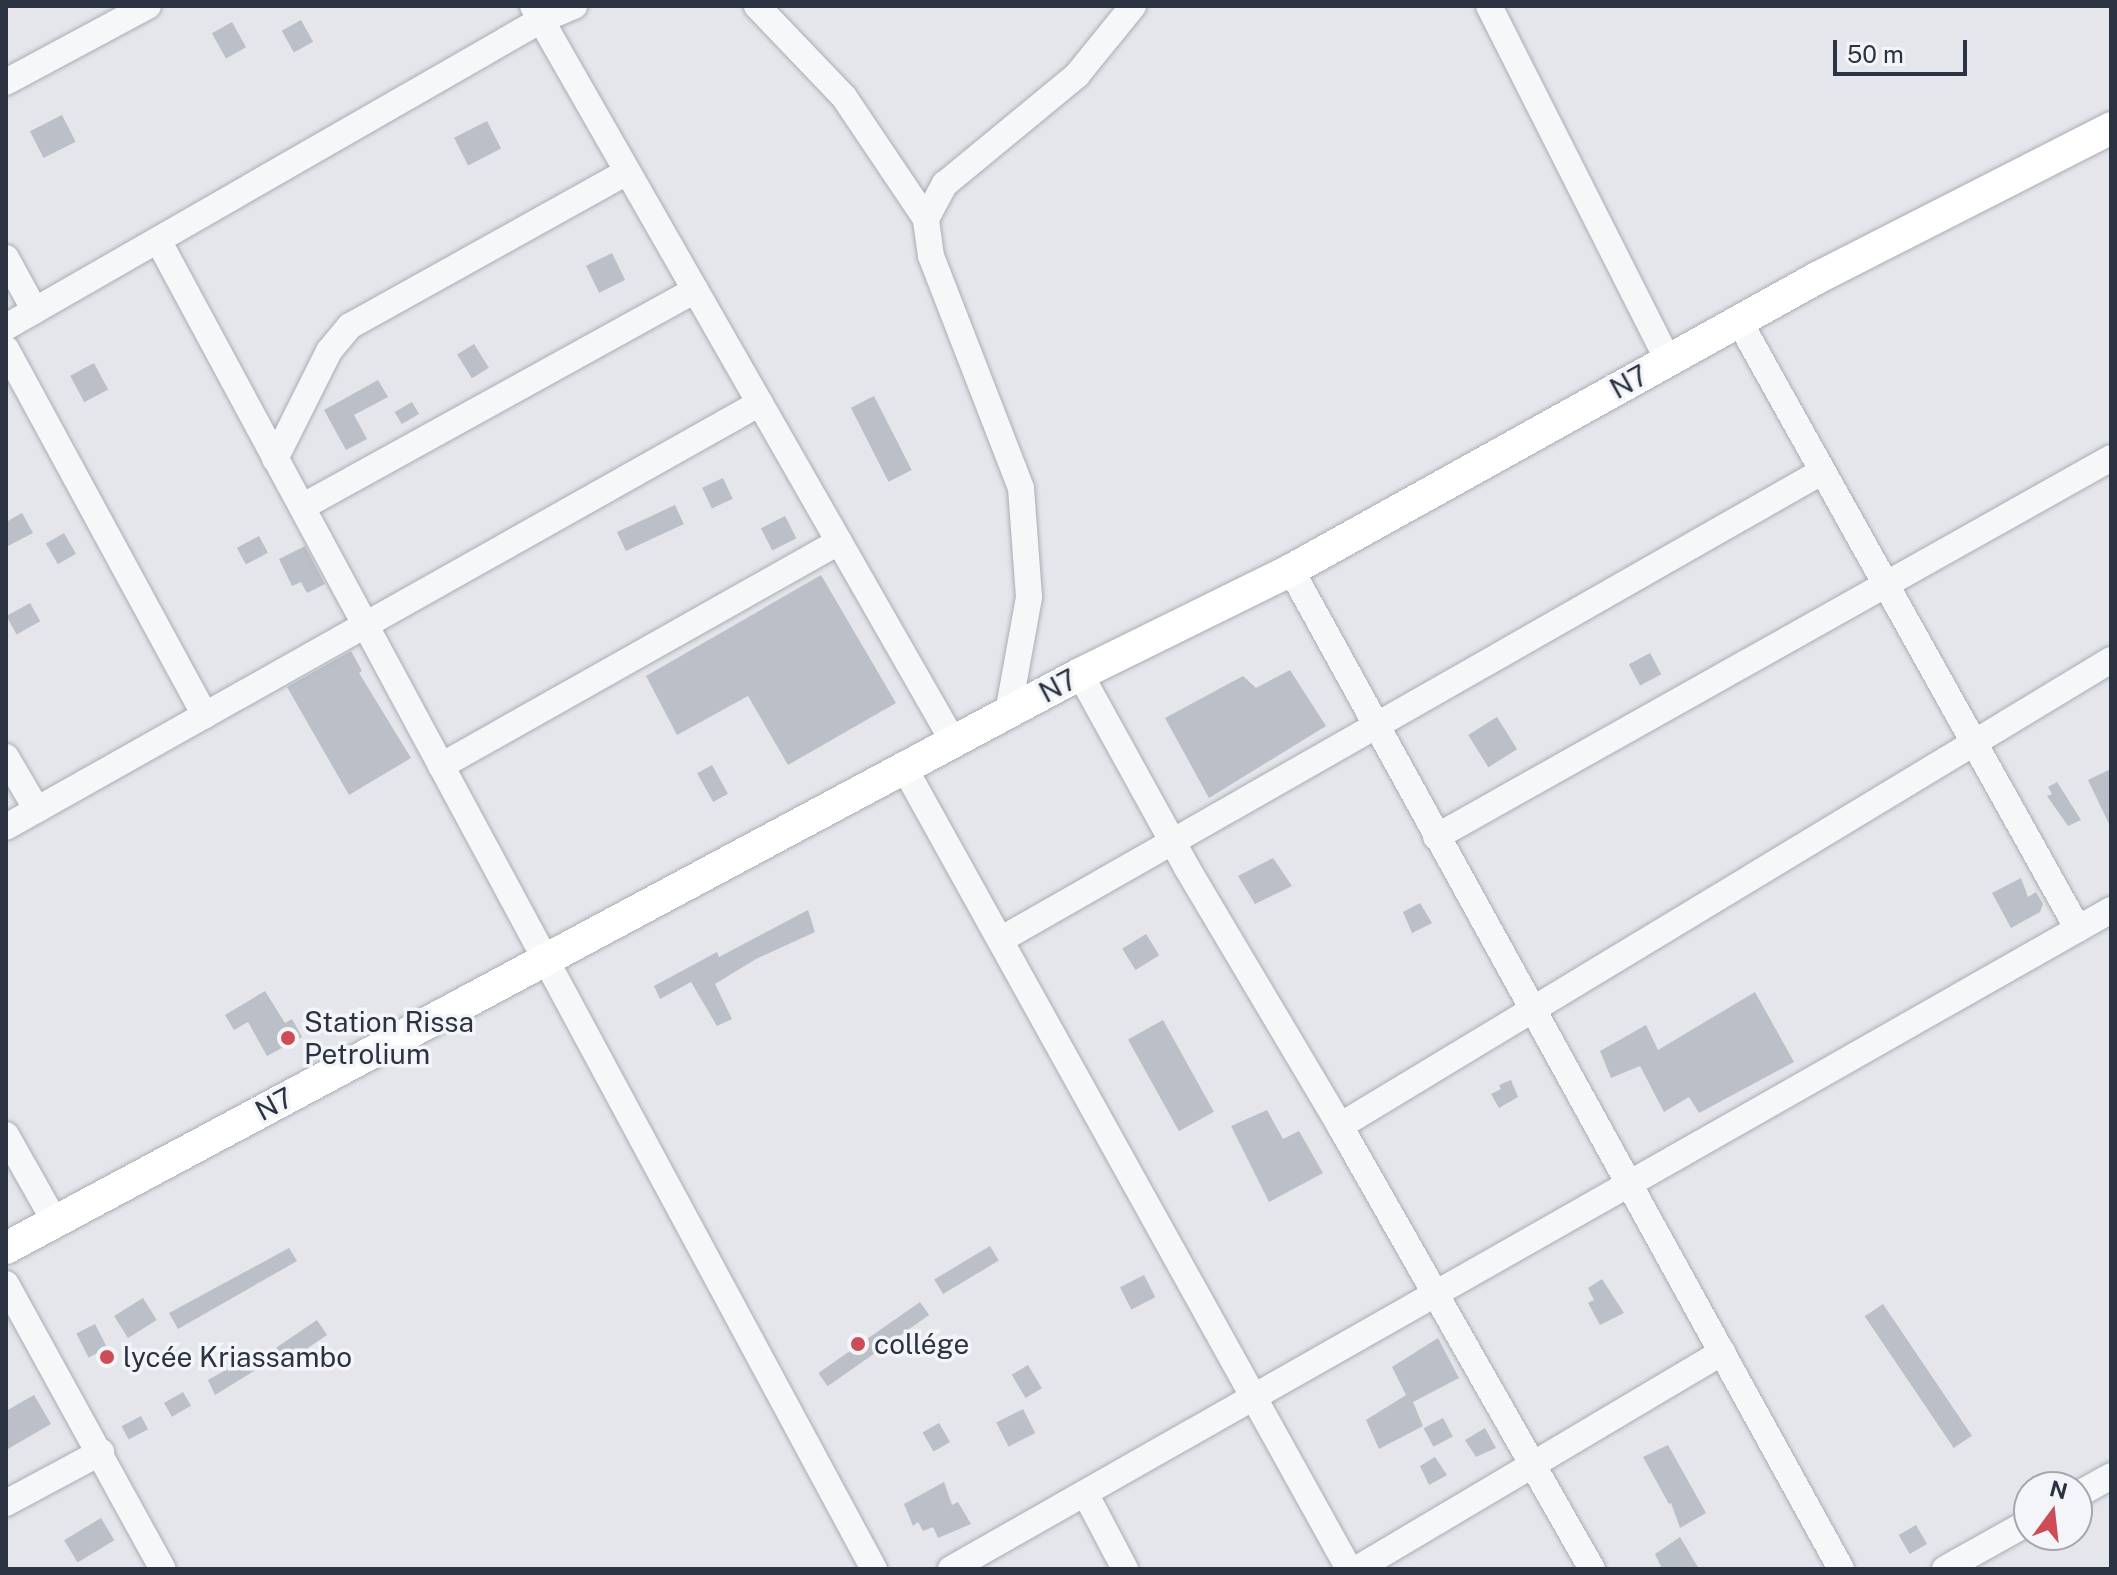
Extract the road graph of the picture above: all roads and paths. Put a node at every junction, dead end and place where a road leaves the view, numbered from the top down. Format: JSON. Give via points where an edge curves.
{"nodes":[{"id":1,"x":148,"y":6,"type":"edge"},
{"id":2,"x":574,"y":6,"type":"edge"},
{"id":3,"x":757,"y":6,"type":"edge"},
{"id":4,"x":1133,"y":6,"type":"edge"},
{"id":5,"x":1489,"y":6,"type":"edge"},
{"id":6,"x":537,"y":13,"type":"edge"},
{"id":7,"x":6,"y":82,"type":"edge"},
{"id":8,"x":2111,"y":128,"type":"edge"},
{"id":9,"x":627,"y":172,"type":"junction"},
{"id":10,"x":926,"y":219,"type":"junction"},
{"id":11,"x":158,"y":240,"type":"junction"},
{"id":12,"x":6,"y":258,"type":"edge"},
{"id":13,"x":695,"y":290,"type":"junction"},
{"id":14,"x":35,"y":311,"type":"junction"},
{"id":15,"x":1739,"y":321,"type":"junction"},
{"id":16,"x":6,"y":327,"type":"edge"},
{"id":17,"x":6,"y":349,"type":"edge"},
{"id":18,"x":1668,"y":360,"type":"junction"},
{"id":19,"x":760,"y":403,"type":"junction"},
{"id":20,"x":2111,"y":458,"type":"edge"},
{"id":21,"x":275,"y":459,"type":"junction"},
{"id":22,"x":1823,"y":471,"type":"junction"},
{"id":23,"x":302,"y":507,"type":"junction"},
{"id":24,"x":839,"y":542,"type":"junction"},
{"id":25,"x":1291,"y":570,"type":"junction"},
{"id":26,"x":1886,"y":584,"type":"junction"},
{"id":27,"x":365,"y":625,"type":"junction"},
{"id":28,"x":2111,"y":660,"type":"edge"},
{"id":29,"x":1080,"y":674,"type":"junction"},
{"id":30,"x":1008,"y":713,"type":"junction"},
{"id":31,"x":205,"y":715,"type":"junction"},
{"id":32,"x":1376,"y":726,"type":"junction"},
{"id":33,"x":954,"y":743,"type":"junction"},
{"id":34,"x":1974,"y":743,"type":"junction"},
{"id":35,"x":6,"y":757,"type":"edge"},
{"id":36,"x":441,"y":766,"type":"junction"},
{"id":37,"x":905,"y":769,"type":"junction"},
{"id":38,"x":37,"y":810,"type":"junction"},
{"id":39,"x":6,"y":827,"type":"edge"},
{"id":40,"x":1436,"y":837,"type":"junction"},
{"id":41,"x":1173,"y":842,"type":"junction"},
{"id":42,"x":2111,"y":910,"type":"edge"},
{"id":43,"x":2078,"y":929,"type":"junction"},
{"id":44,"x":1000,"y":940,"type":"junction"},
{"id":45,"x":545,"y":958,"type":"junction"},
{"id":46,"x":1531,"y":1010,"type":"junction"},
{"id":47,"x":1340,"y":1126,"type":"junction"},
{"id":48,"x":6,"y":1135,"type":"edge"},
{"id":49,"x":1629,"y":1184,"type":"junction"},
{"id":50,"x":55,"y":1222,"type":"junction"},
{"id":51,"x":6,"y":1248,"type":"edge"},
{"id":52,"x":6,"y":1284,"type":"edge"},
{"id":53,"x":1434,"y":1295,"type":"junction"},
{"id":54,"x":1722,"y":1352,"type":"junction"},
{"id":55,"x":1254,"y":1398,"type":"junction"},
{"id":56,"x":101,"y":1452,"type":"junction"},
{"id":57,"x":1532,"y":1465,"type":"junction"},
{"id":58,"x":2111,"y":1476,"type":"edge"},
{"id":59,"x":2093,"y":1486,"type":"edge"},
{"id":60,"x":1085,"y":1493,"type":"junction"},
{"id":61,"x":6,"y":1503,"type":"edge"},
{"id":62,"x":2013,"y":1534,"type":"edge"},
{"id":63,"x":1974,"y":1562,"type":"edge"},
{"id":64,"x":163,"y":1569,"type":"edge"},
{"id":65,"x":874,"y":1569,"type":"edge"},
{"id":66,"x":951,"y":1569,"type":"edge"},
{"id":67,"x":1125,"y":1569,"type":"edge"},
{"id":68,"x":1349,"y":1569,"type":"edge"},
{"id":69,"x":1357,"y":1569,"type":"edge"},
{"id":70,"x":1592,"y":1569,"type":"edge"},
{"id":71,"x":1841,"y":1569,"type":"edge"},
{"id":72,"x":1945,"y":1569,"type":"edge"}],
"edges":[{"from":1,"to":7,"type":"street"},
{"from":2,"to":6,"type":"street"},
{"from":3,"to":10,"type":"street","via":[[844,97]]},
{"from":4,"to":10,"type":"street","via":[[1077,75],[945,184]]},
{"from":5,"to":18,"type":"street"},
{"from":6,"to":9,"type":"street"},
{"from":6,"to":11,"type":"street"},
{"from":8,"to":15,"type":"main road","name":"N7"},
{"from":9,"to":13,"type":"street"},
{"from":9,"to":21,"type":"street","via":[[350,326],[329,351]]},
{"from":10,"to":30,"type":"street","via":[[931,256],[1021,488],[1029,597]]},
{"from":11,"to":14,"type":"street"},
{"from":11,"to":21,"type":"street"},
{"from":12,"to":14,"type":"street"},
{"from":13,"to":19,"type":"street"},
{"from":13,"to":23,"type":"street"},
{"from":14,"to":16,"type":"street"},
{"from":15,"to":18,"type":"main road","name":"N7"},
{"from":15,"to":22,"type":"street"},
{"from":17,"to":31,"type":"street"},
{"from":18,"to":25,"type":"main road","name":"N7"},
{"from":19,"to":24,"type":"street"},
{"from":19,"to":27,"type":"street"},
{"from":20,"to":26,"type":"street"},
{"from":21,"to":23,"type":"street"},
{"from":22,"to":26,"type":"street"},
{"from":22,"to":32,"type":"street"},
{"from":23,"to":27,"type":"street"},
{"from":24,"to":33,"type":"street"},
{"from":24,"to":36,"type":"street"},
{"from":25,"to":29,"type":"main road","name":"N7"},
{"from":25,"to":32,"type":"street"},
{"from":26,"to":34,"type":"street"},
{"from":26,"to":40,"type":"street"},
{"from":27,"to":31,"type":"street"},
{"from":27,"to":36,"type":"street"},
{"from":28,"to":34,"type":"street"},
{"from":29,"to":30,"type":"main road","name":"N7"},
{"from":29,"to":41,"type":"street"},
{"from":30,"to":33,"type":"main road","name":"N7"},
{"from":31,"to":38,"type":"street"},
{"from":32,"to":40,"type":"street"},
{"from":32,"to":41,"type":"street"},
{"from":33,"to":37,"type":"main road","name":"N7"},
{"from":34,"to":43,"type":"street"},
{"from":34,"to":46,"type":"street"},
{"from":35,"to":38,"type":"street"},
{"from":36,"to":45,"type":"street"},
{"from":37,"to":44,"type":"street"},
{"from":37,"to":45,"type":"main road","name":"N7"},
{"from":38,"to":39,"type":"street"},
{"from":40,"to":46,"type":"street"},
{"from":41,"to":44,"type":"street"},
{"from":41,"to":47,"type":"street"},
{"from":42,"to":43,"type":"street"},
{"from":43,"to":49,"type":"street"},
{"from":44,"to":55,"type":"street"},
{"from":45,"to":50,"type":"main road","name":"N7"},
{"from":45,"to":65,"type":"street"},
{"from":46,"to":47,"type":"street"},
{"from":46,"to":49,"type":"street"},
{"from":47,"to":53,"type":"street"},
{"from":48,"to":50,"type":"street"},
{"from":49,"to":53,"type":"street"},
{"from":49,"to":54,"type":"street"},
{"from":50,"to":51,"type":"main road","name":"N7"},
{"from":52,"to":56,"type":"street"},
{"from":53,"to":55,"type":"street"},
{"from":53,"to":57,"type":"street"},
{"from":54,"to":57,"type":"street"},
{"from":54,"to":71,"type":"street"},
{"from":55,"to":60,"type":"street"},
{"from":55,"to":68,"type":"street"},
{"from":56,"to":61,"type":"street"},
{"from":56,"to":64,"type":"street"},
{"from":57,"to":69,"type":"street"},
{"from":57,"to":70,"type":"street"},
{"from":58,"to":59,"type":"street"},
{"from":60,"to":66,"type":"street"},
{"from":60,"to":67,"type":"street"},
{"from":62,"to":63,"type":"street"},
{"from":63,"to":72,"type":"street"}]}
